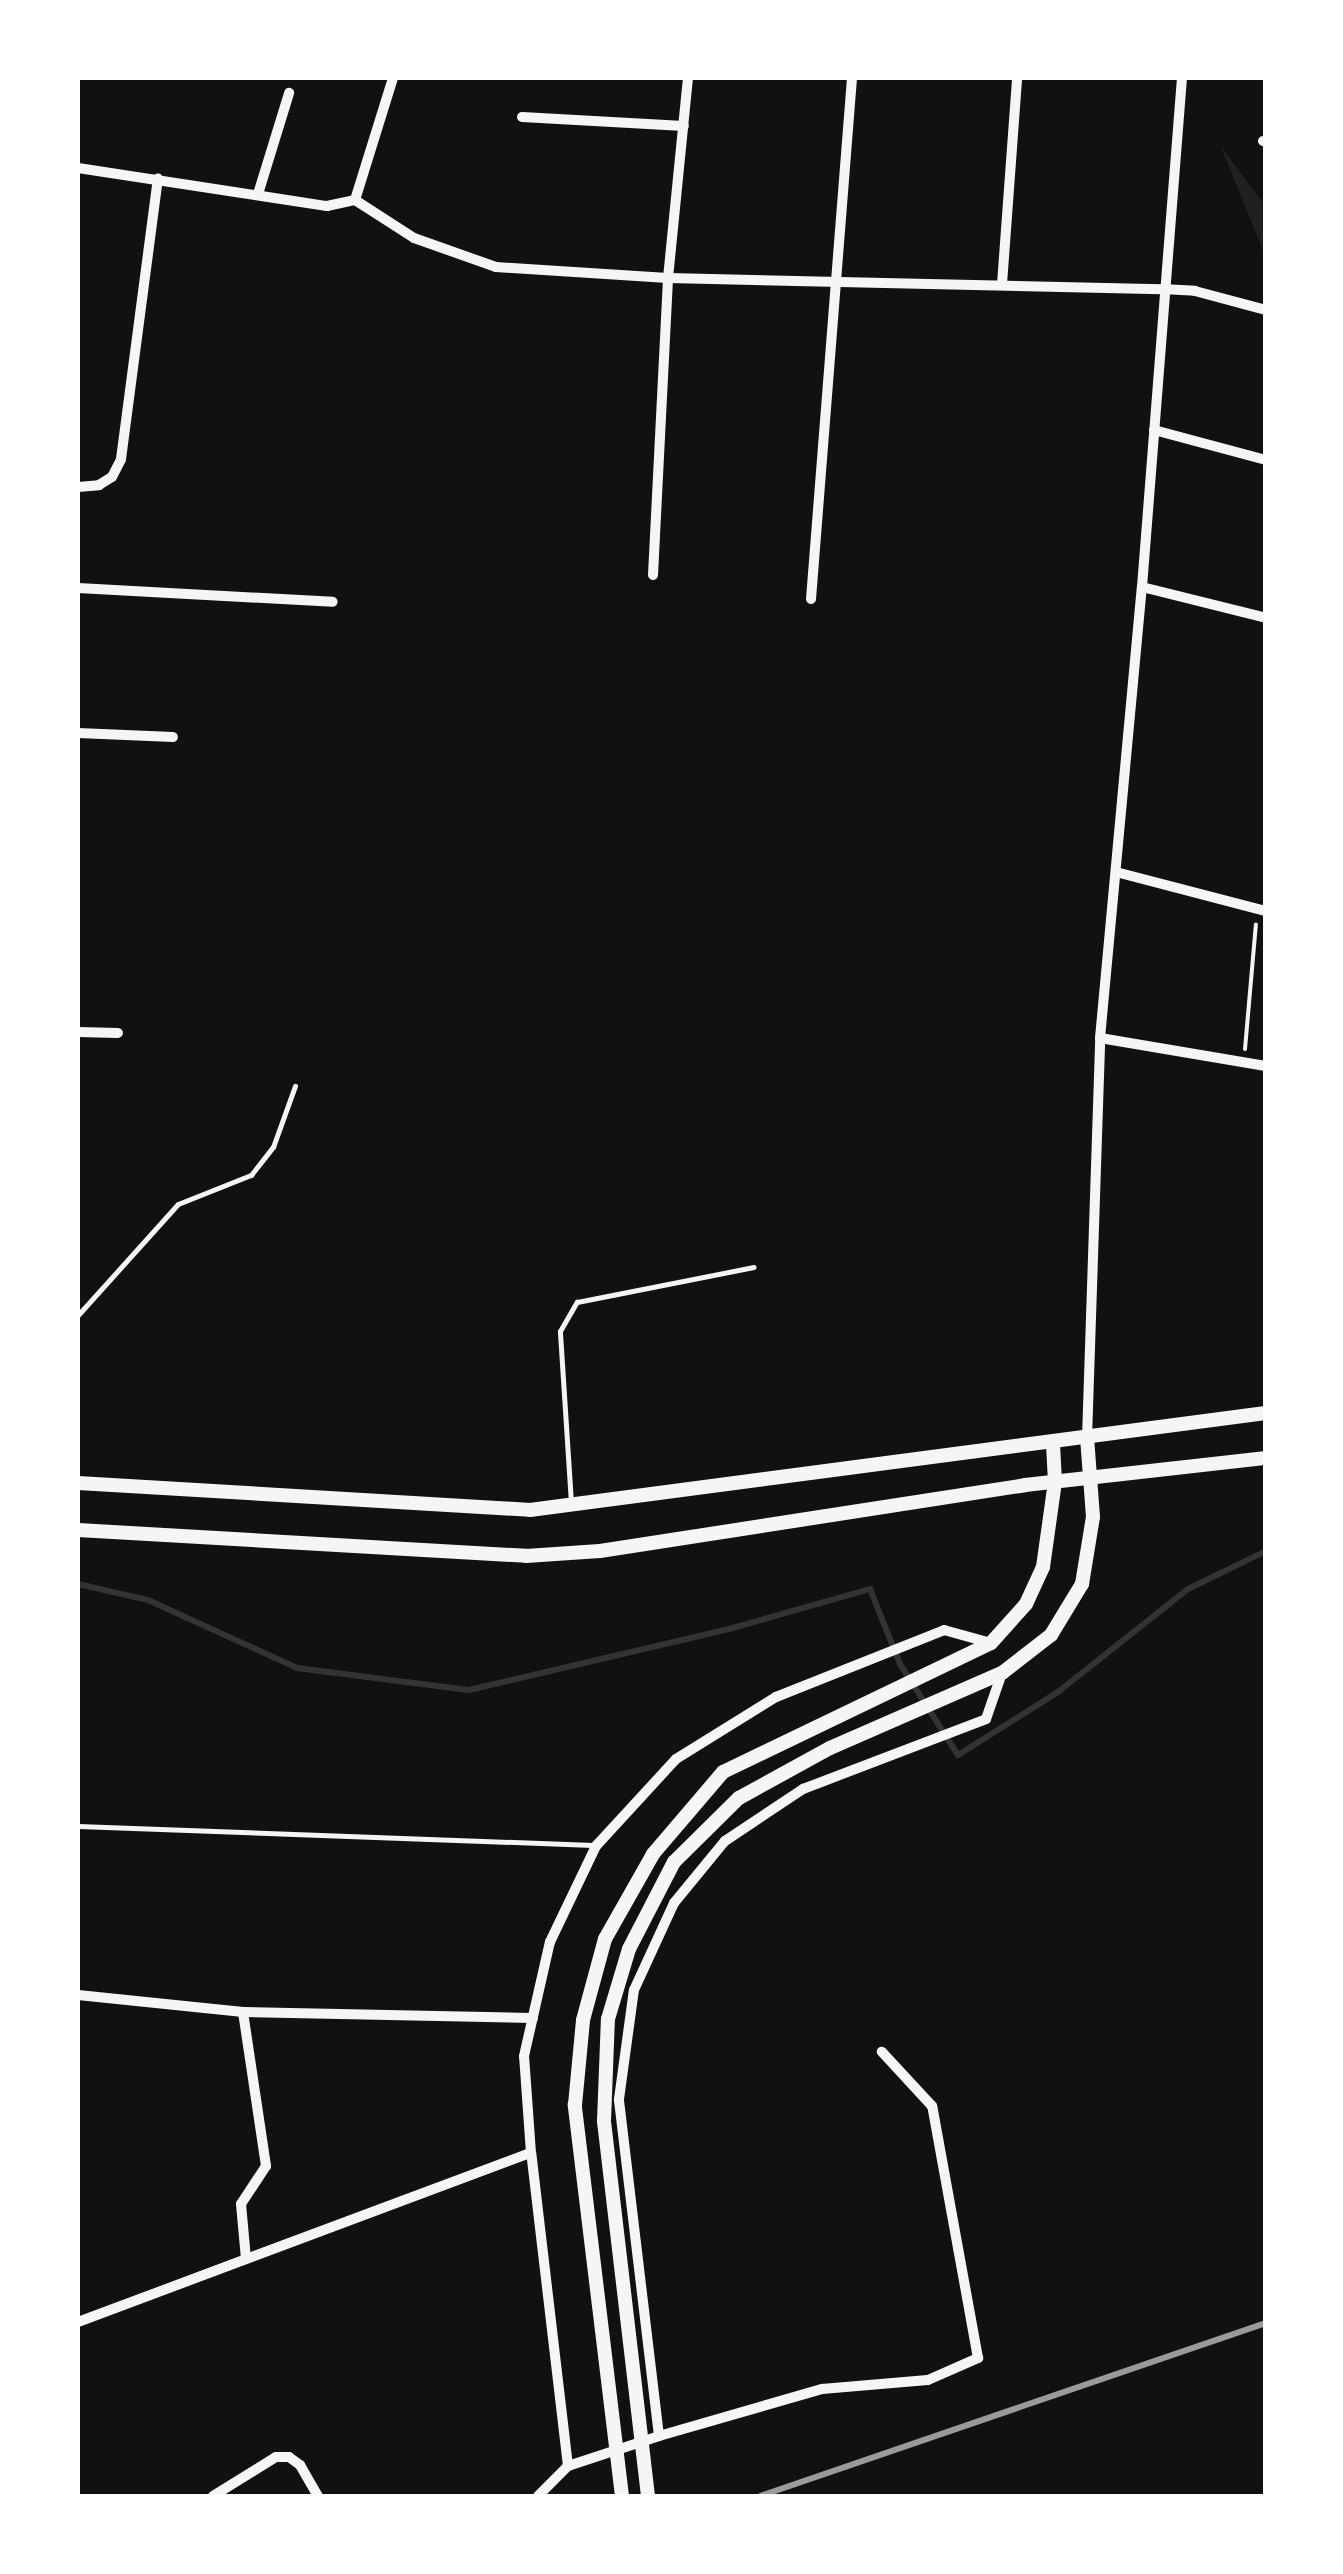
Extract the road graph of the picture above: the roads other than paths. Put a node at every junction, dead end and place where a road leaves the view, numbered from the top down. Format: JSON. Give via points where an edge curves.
{"nodes":[{"id":1,"x":393,"y":78,"type":"edge"},
{"id":2,"x":688,"y":78,"type":"edge"},
{"id":3,"x":852,"y":78,"type":"edge"},
{"id":4,"x":1018,"y":78,"type":"edge"},
{"id":5,"x":1182,"y":78,"type":"edge"},
{"id":6,"x":289,"y":93,"type":"dead end"},
{"id":7,"x":522,"y":117,"type":"dead end"},
{"id":8,"x":684,"y":126,"type":"junction"},
{"id":9,"x":78,"y":168,"type":"edge"},
{"id":10,"x":158,"y":178,"type":"junction"},
{"id":11,"x":258,"y":194,"type":"junction"},
{"id":12,"x":355,"y":200,"type":"junction"},
{"id":13,"x":668,"y":278,"type":"junction"},
{"id":14,"x":838,"y":281,"type":"junction"},
{"id":15,"x":1002,"y":284,"type":"junction"},
{"id":16,"x":1162,"y":289,"type":"junction"},
{"id":17,"x":1266,"y":310,"type":"edge"},
{"id":18,"x":1154,"y":430,"type":"junction"},
{"id":19,"x":1266,"y":460,"type":"edge"},
{"id":20,"x":78,"y":487,"type":"edge"},
{"id":21,"x":653,"y":575,"type":"dead end"},
{"id":22,"x":1142,"y":587,"type":"junction"},
{"id":23,"x":78,"y":588,"type":"edge"},
{"id":24,"x":811,"y":599,"type":"dead end"},
{"id":25,"x":333,"y":602,"type":"dead end"},
{"id":26,"x":1266,"y":618,"type":"edge"},
{"id":27,"x":78,"y":733,"type":"edge"},
{"id":28,"x":173,"y":737,"type":"dead end"},
{"id":29,"x":1116,"y":872,"type":"junction"},
{"id":30,"x":1261,"y":910,"type":"edge"},
{"id":31,"x":78,"y":1032,"type":"edge"},
{"id":32,"x":118,"y":1032,"type":"dead end"},
{"id":33,"x":1100,"y":1038,"type":"junction"},
{"id":34,"x":1266,"y":1066,"type":"edge"},
{"id":35,"x":294,"y":1086,"type":"dead end"},
{"id":36,"x":754,"y":1267,"type":"dead end"},
{"id":37,"x":78,"y":1315,"type":"edge"},
{"id":38,"x":1266,"y":1412,"type":"edge"},
{"id":39,"x":1087,"y":1438,"type":"junction"},
{"id":40,"x":1053,"y":1443,"type":"junction"},
{"id":41,"x":1266,"y":1458,"type":"edge"},
{"id":42,"x":1089,"y":1477,"type":"junction"},
{"id":43,"x":1055,"y":1482,"type":"junction"},
{"id":44,"x":78,"y":1483,"type":"edge"},
{"id":45,"x":571,"y":1506,"type":"junction"},
{"id":46,"x":78,"y":1530,"type":"edge"},
{"id":47,"x":991,"y":1642,"type":"junction"},
{"id":48,"x":1002,"y":1673,"type":"junction"},
{"id":49,"x":78,"y":1826,"type":"edge"},
{"id":50,"x":596,"y":1846,"type":"junction"},
{"id":51,"x":78,"y":1995,"type":"edge"},
{"id":52,"x":243,"y":2012,"type":"junction"},
{"id":53,"x":533,"y":2018,"type":"junction"},
{"id":54,"x":882,"y":2052,"type":"dead end"},
{"id":55,"x":531,"y":2154,"type":"junction"},
{"id":56,"x":246,"y":2260,"type":"junction"},
{"id":57,"x":78,"y":2322,"type":"edge"},
{"id":58,"x":659,"y":2436,"type":"junction"},
{"id":59,"x":568,"y":2466,"type":"junction"},
{"id":60,"x":213,"y":2496,"type":"edge"},
{"id":61,"x":318,"y":2496,"type":"edge"},
{"id":62,"x":538,"y":2496,"type":"edge"},
{"id":63,"x":622,"y":2496,"type":"edge"},
{"id":64,"x":648,"y":2496,"type":"edge"}],
"edges":[{"from":1,"to":12,"type":"street"},
{"from":2,"to":8,"type":"street"},
{"from":3,"to":14,"type":"street"},
{"from":4,"to":15,"type":"street"},
{"from":5,"to":16,"type":"street"},
{"from":6,"to":11,"type":"street"},
{"from":7,"to":8,"type":"street"},
{"from":8,"to":13,"type":"street"},
{"from":9,"to":10,"type":"street"},
{"from":10,"to":11,"type":"street"},
{"from":10,"to":20,"type":"street","via":[[121,459],[112,477]]},
{"from":11,"to":12,"type":"street","via":[[327,206]]},
{"from":12,"to":13,"type":"street","via":[[414,238],[496,267]]},
{"from":13,"to":14,"type":"street"},
{"from":13,"to":21,"type":"street"},
{"from":14,"to":15,"type":"street"},
{"from":14,"to":24,"type":"street"},
{"from":15,"to":16,"type":"street"},
{"from":16,"to":17,"type":"street"},
{"from":16,"to":18,"type":"street"},
{"from":18,"to":19,"type":"street"},
{"from":18,"to":22,"type":"street"},
{"from":22,"to":26,"type":"street"},
{"from":22,"to":29,"type":"street"},
{"from":23,"to":25,"type":"street"},
{"from":27,"to":28,"type":"street"},
{"from":29,"to":30,"type":"street"},
{"from":29,"to":33,"type":"street"},
{"from":31,"to":32,"type":"street"},
{"from":33,"to":34,"type":"street"},
{"from":33,"to":39,"type":"street"},
{"from":35,"to":37,"type":"lane","via":[[273,1148],[251,1174],[178,1204]]},
{"from":36,"to":45,"type":"lane","via":[[576,1302],[560,1331]]},
{"from":38,"to":39,"type":"street"},
{"from":39,"to":40,"type":"street"},
{"from":39,"to":42,"type":"street"},
{"from":40,"to":43,"type":"street"},
{"from":40,"to":45,"type":"street"},
{"from":41,"to":42,"type":"street"},
{"from":42,"to":43,"type":"street"},
{"from":42,"to":48,"type":"street","via":[[1092,1517],[1082,1584],[1051,1635]]},
{"from":43,"to":46,"type":"street","via":[[600,1551],[526,1556]]},
{"from":43,"to":47,"type":"street","via":[[1043,1568],[1026,1604]]},
{"from":44,"to":45,"type":"street","via":[[530,1510]]},
{"from":47,"to":50,"type":"street","via":[[944,1630],[776,1697],[676,1759]]},
{"from":47,"to":63,"type":"street","via":[[722,1772],[653,1854],[605,1939],[582,2020],[575,2105]]},
{"from":48,"to":58,"type":"street","via":[[986,1719],[802,1789],[725,1840],[674,1903],[634,1990],[618,2099]]},
{"from":48,"to":64,"type":"street","via":[[830,1748],[739,1798],[674,1862],[630,1949],[608,2019],[604,2120]]},
{"from":49,"to":50,"type":"lane"},
{"from":50,"to":53,"type":"street","via":[[550,1942]]},
{"from":51,"to":52,"type":"street"},
{"from":52,"to":53,"type":"street"},
{"from":52,"to":56,"type":"street","via":[[266,2166],[242,2204]]},
{"from":53,"to":55,"type":"street","via":[[524,2056]]},
{"from":54,"to":58,"type":"street","via":[[932,2106],[978,2358],[928,2380],[822,2389]]},
{"from":55,"to":56,"type":"street"},
{"from":55,"to":59,"type":"street"},
{"from":56,"to":57,"type":"street"},
{"from":58,"to":59,"type":"street"},
{"from":59,"to":62,"type":"street"},
{"from":60,"to":61,"type":"street","via":[[276,2457],[300,2465]]}]}
